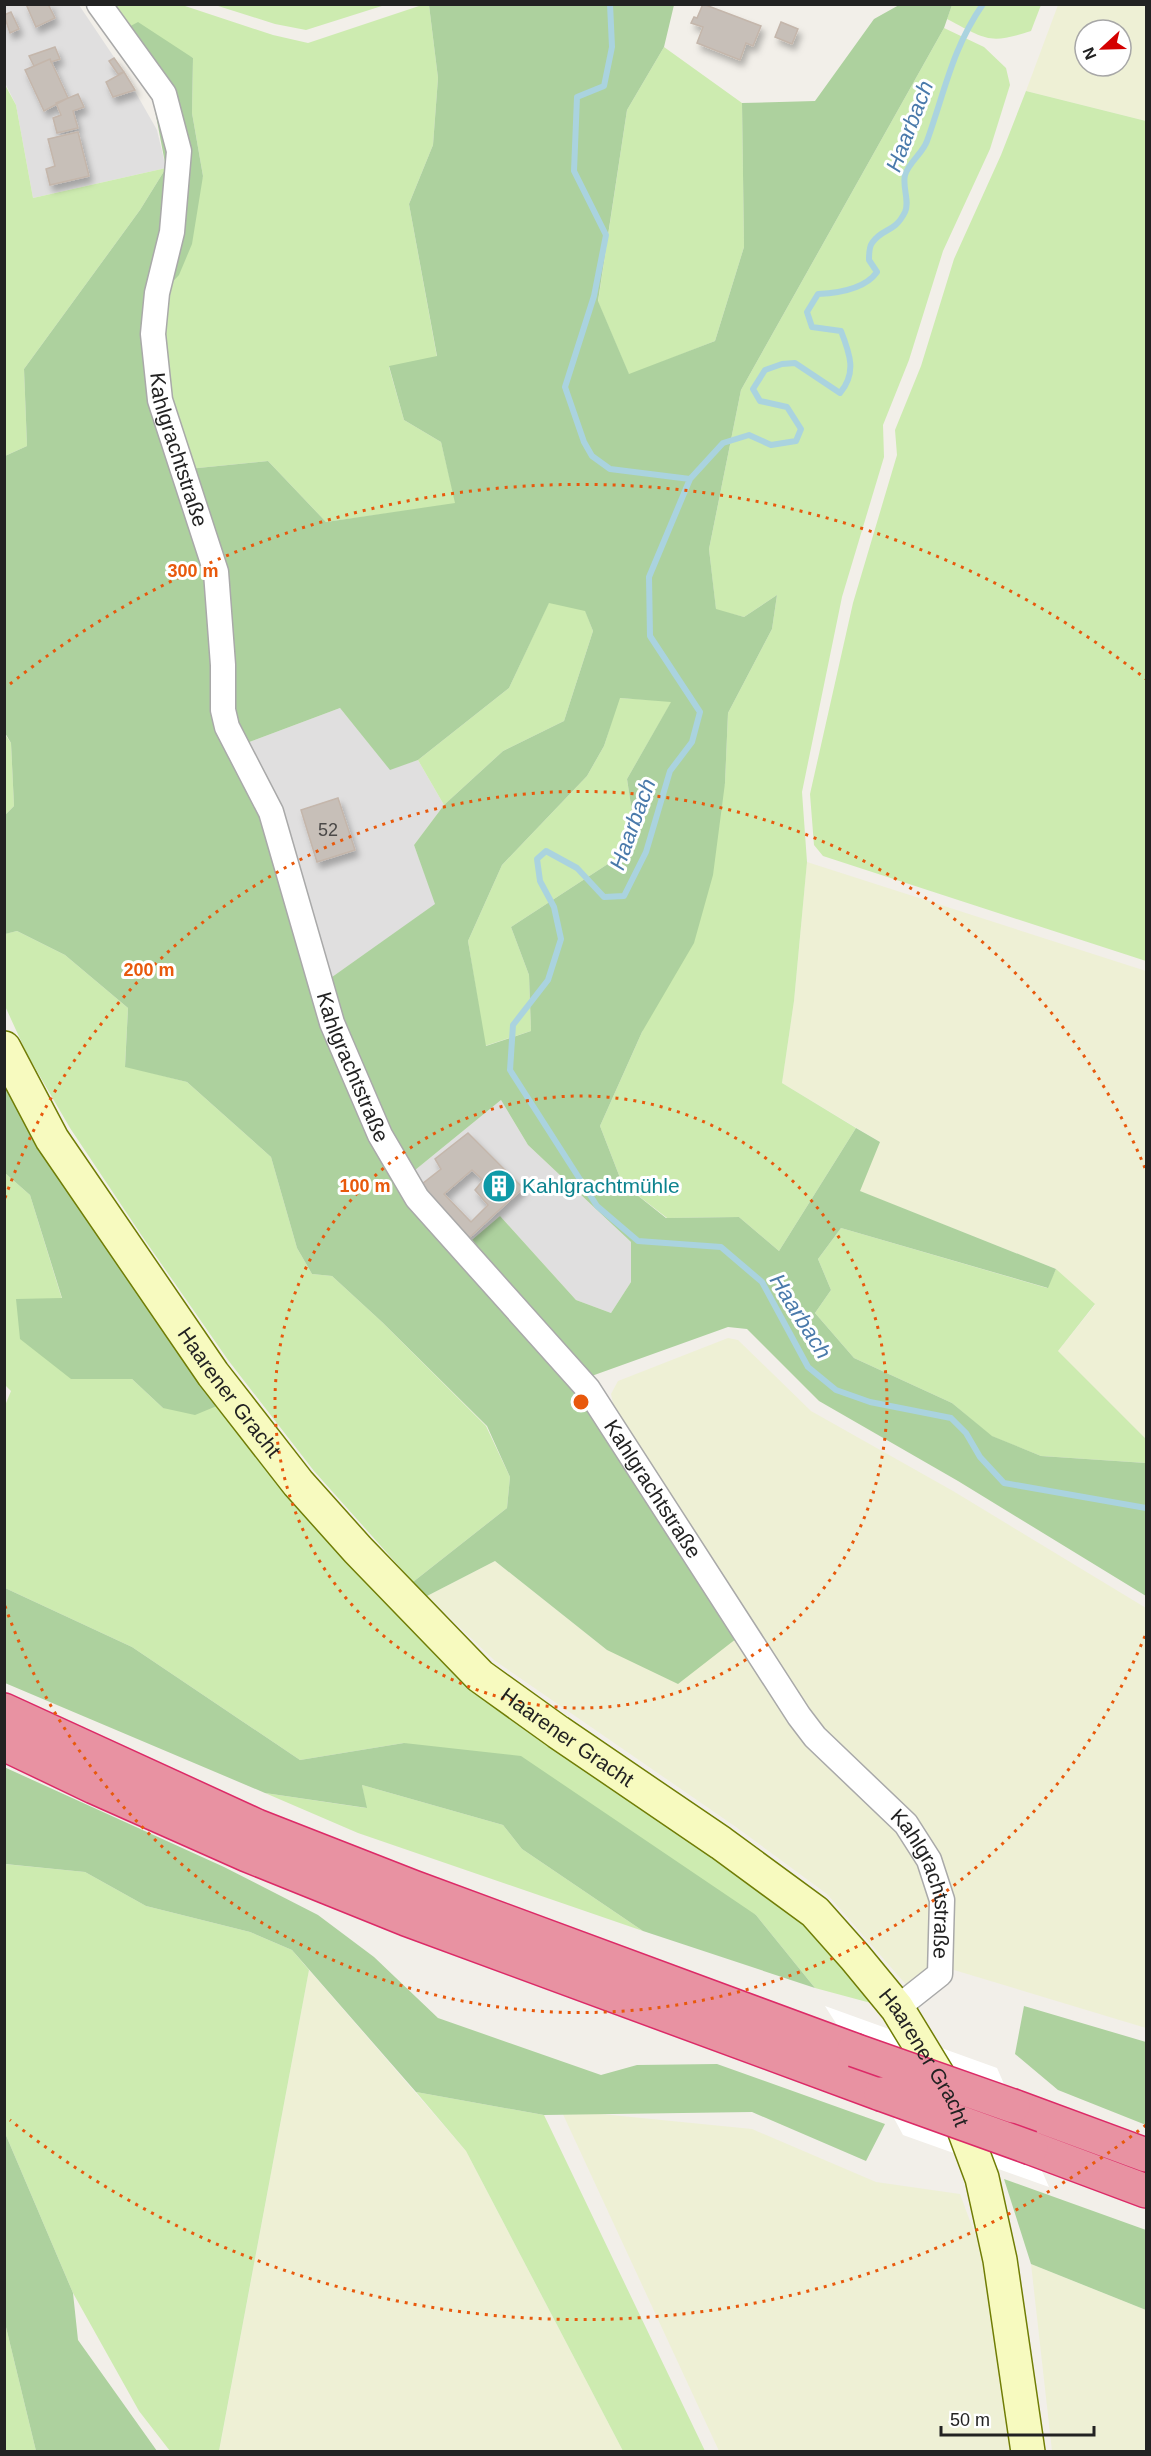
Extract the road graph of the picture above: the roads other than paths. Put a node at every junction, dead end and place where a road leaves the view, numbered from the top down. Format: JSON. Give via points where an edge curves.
{"nodes":[{"id":1,"x":99,"y":4,"type":"edge"},
{"id":2,"x":4,"y":1048,"type":"edge"},
{"id":3,"x":4,"y":1710,"type":"edge"},
{"id":4,"x":4,"y":1744,"type":"edge"},
{"id":5,"x":897,"y":2008,"type":"junction"},
{"id":6,"x":1146,"y":2155,"type":"edge"},
{"id":7,"x":1146,"y":2191,"type":"edge"},
{"id":8,"x":1028,"y":2451,"type":"edge"}],
"edges":[{"from":1,"to":5,"type":"street","name":"Kahlgrachtstraße","via":[[164,94],[179,151],[172,232],[157,293],[153,334],[160,400],[216,573],[227,728],[271,812],[332,1023],[380,1135],[417,1198],[588,1389],[799,1716],[815,1737],[906,1824],[929,1860],[942,1900],[940,1974]]},
{"from":2,"to":5,"type":"main road","name":"Haarener Gracht","via":[[52,1138],[213,1374],[298,1482],[358,1550],[480,1676],[815,1912]]},
{"from":3,"to":6,"type":"highway","bridge":true,"via":[[257,1826],[424,1892]]},
{"from":4,"to":7,"type":"highway","bridge":true,"via":[[247,1856],[374,1906]]},
{"from":5,"to":8,"type":"main road","name":"Haarener Gracht","via":[[953,2100],[982,2178],[1000,2260]]}]}
